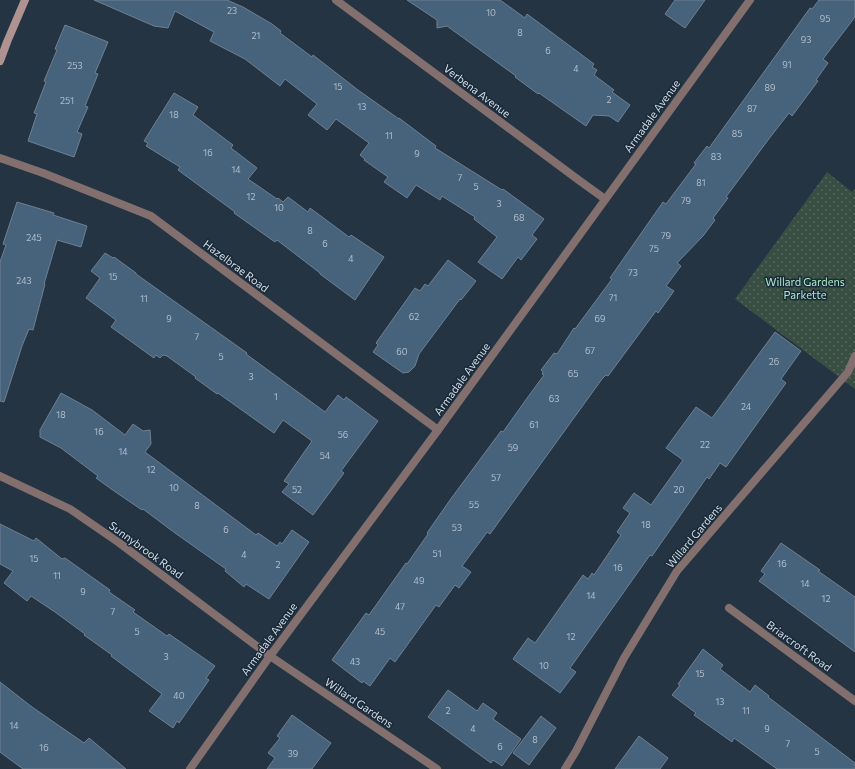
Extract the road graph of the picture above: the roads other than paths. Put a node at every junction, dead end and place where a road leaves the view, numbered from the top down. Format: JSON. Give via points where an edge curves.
{"nodes":[{"id":1,"x":25,"y":0,"type":"edge"},
{"id":2,"x":336,"y":0,"type":"edge"},
{"id":3,"x":750,"y":0,"type":"edge"},
{"id":4,"x":0,"y":61,"type":"edge"},
{"id":5,"x":0,"y":158,"type":"edge"},
{"id":6,"x":605,"y":199,"type":"junction"},
{"id":7,"x":855,"y":356,"type":"edge"},
{"id":8,"x":438,"y":430,"type":"junction"},
{"id":9,"x":0,"y":476,"type":"edge"},
{"id":10,"x":729,"y":608,"type":"dead end"},
{"id":11,"x":270,"y":656,"type":"junction"},
{"id":12,"x":855,"y":701,"type":"edge"},
{"id":13,"x":190,"y":769,"type":"edge"},
{"id":14,"x":437,"y":769,"type":"edge"},
{"id":15,"x":566,"y":769,"type":"edge"}],
"edges":[{"from":1,"to":4,"type":"street"},
{"from":2,"to":6,"type":"street","name":"Verbena Avenue"},
{"from":3,"to":6,"type":"street","name":"Armadale Avenue"},
{"from":5,"to":8,"type":"street","name":"Hazelbrae Road","via":[[151,216]]},
{"from":6,"to":8,"type":"street","name":"Armadale Avenue"},
{"from":7,"to":15,"type":"street","name":"Willard Gardens","via":[[848,372],[677,571],[624,658]]},
{"from":8,"to":11,"type":"street","name":"Armadale Avenue"},
{"from":9,"to":11,"type":"street","name":"Sunnybrook Road","via":[[70,509]]},
{"from":10,"to":12,"type":"street","name":"Briarcroft Road"},
{"from":11,"to":13,"type":"street","name":"Armadale Avenue"},
{"from":11,"to":14,"type":"street","name":"Willard Gardens"}]}
